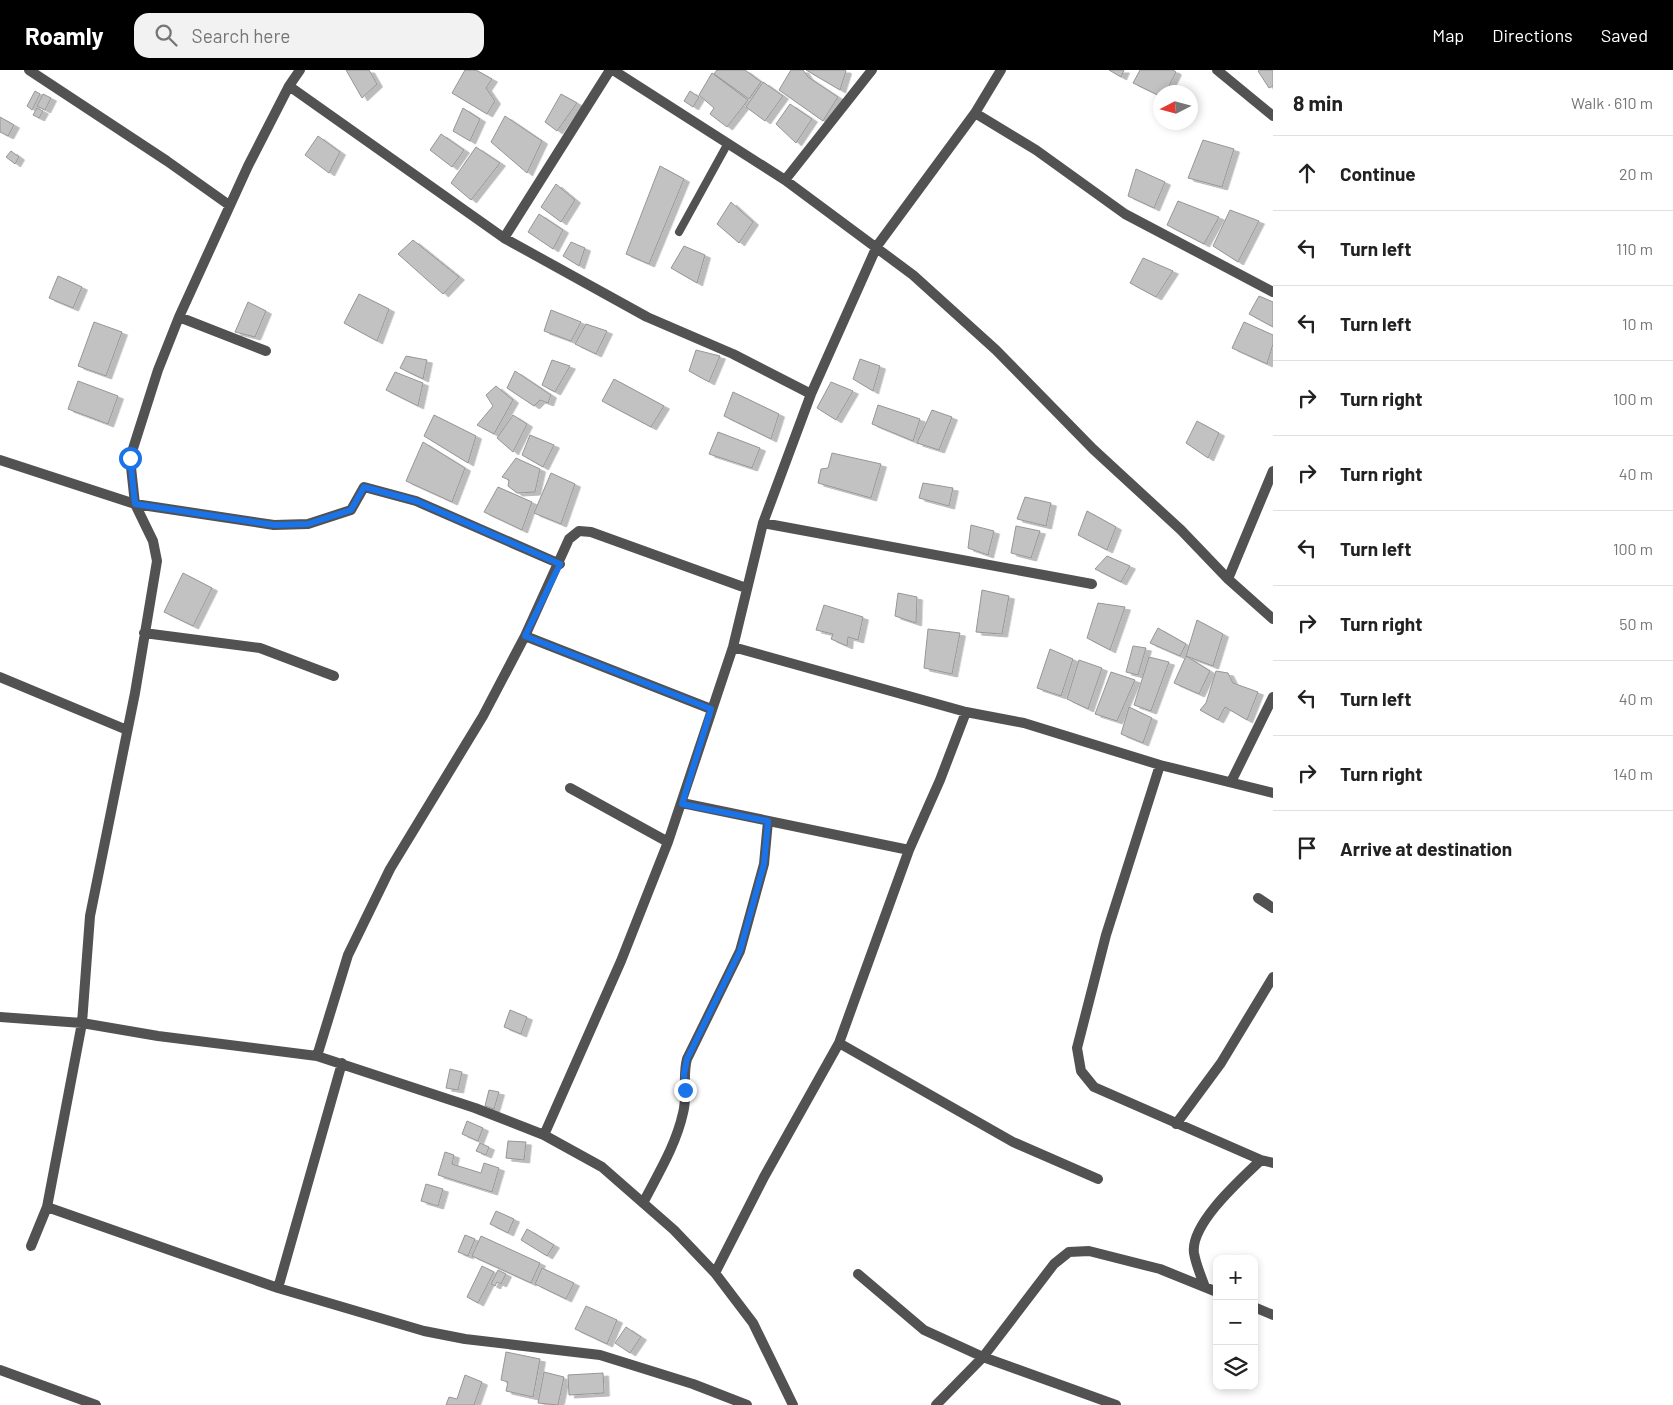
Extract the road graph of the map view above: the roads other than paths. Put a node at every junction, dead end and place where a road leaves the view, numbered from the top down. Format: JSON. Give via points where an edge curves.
{"nodes":[{"id":1,"x":30,"y":70,"type":"edge"},
{"id":2,"x":300,"y":70,"type":"edge"},
{"id":3,"x":612,"y":70,"type":"edge"},
{"id":4,"x":872,"y":70,"type":"edge"},
{"id":5,"x":1001,"y":70,"type":"edge"},
{"id":6,"x":1217,"y":70,"type":"edge"},
{"id":7,"x":289,"y":86,"type":"junction"},
{"id":8,"x":976,"y":113,"type":"junction"},
{"id":9,"x":1273,"y":116,"type":"edge"},
{"id":10,"x":728,"y":143,"type":"junction"},
{"id":11,"x":786,"y":180,"type":"junction"},
{"id":12,"x":229,"y":205,"type":"junction"},
{"id":13,"x":679,"y":232,"type":"dead end"},
{"id":14,"x":504,"y":238,"type":"junction"},
{"id":15,"x":877,"y":246,"type":"junction"},
{"id":16,"x":1273,"y":292,"type":"edge"},
{"id":17,"x":179,"y":317,"type":"junction"},
{"id":18,"x":266,"y":351,"type":"dead end"},
{"id":19,"x":811,"y":394,"type":"junction"},
{"id":20,"x":0,"y":460,"type":"edge"},
{"id":21,"x":1273,"y":471,"type":"edge"},
{"id":22,"x":135,"y":504,"type":"junction"},
{"id":23,"x":763,"y":523,"type":"junction"},
{"id":24,"x":560,"y":564,"type":"junction"},
{"id":25,"x":1228,"y":579,"type":"junction"},
{"id":26,"x":1092,"y":584,"type":"dead end"},
{"id":27,"x":746,"y":588,"type":"junction"},
{"id":28,"x":1273,"y":619,"type":"edge"},
{"id":29,"x":144,"y":634,"type":"junction"},
{"id":30,"x":525,"y":636,"type":"junction"},
{"id":31,"x":733,"y":647,"type":"junction"},
{"id":32,"x":334,"y":676,"type":"dead end"},
{"id":33,"x":0,"y":677,"type":"edge"},
{"id":34,"x":1273,"y":698,"type":"edge"},
{"id":35,"x":711,"y":709,"type":"junction"},
{"id":36,"x":966,"y":712,"type":"junction"},
{"id":37,"x":127,"y":730,"type":"junction"},
{"id":38,"x":1160,"y":766,"type":"junction"},
{"id":39,"x":1231,"y":782,"type":"junction"},
{"id":40,"x":570,"y":788,"type":"dead end"},
{"id":41,"x":1273,"y":794,"type":"edge"},
{"id":42,"x":682,"y":804,"type":"junction"},
{"id":43,"x":768,"y":821,"type":"junction"},
{"id":44,"x":668,"y":842,"type":"junction"},
{"id":45,"x":909,"y":850,"type":"junction"},
{"id":46,"x":1258,"y":898,"type":"dead end"},
{"id":47,"x":1273,"y":908,"type":"edge"},
{"id":48,"x":1273,"y":977,"type":"edge"},
{"id":49,"x":0,"y":1017,"type":"edge"},
{"id":50,"x":82,"y":1022,"type":"junction"},
{"id":51,"x":839,"y":1044,"type":"junction"},
{"id":52,"x":317,"y":1056,"type":"junction"},
{"id":53,"x":342,"y":1063,"type":"junction"},
{"id":54,"x":1176,"y":1124,"type":"junction"},
{"id":55,"x":544,"y":1135,"type":"junction"},
{"id":56,"x":1261,"y":1160,"type":"junction"},
{"id":57,"x":1273,"y":1163,"type":"edge"},
{"id":58,"x":1098,"y":1179,"type":"dead end"},
{"id":59,"x":643,"y":1203,"type":"junction"},
{"id":60,"x":47,"y":1207,"type":"junction"},
{"id":61,"x":31,"y":1246,"type":"dead end"},
{"id":62,"x":715,"y":1273,"type":"junction"},
{"id":63,"x":858,"y":1274,"type":"dead end"},
{"id":64,"x":1204,"y":1287,"type":"junction"},
{"id":65,"x":278,"y":1288,"type":"junction"},
{"id":66,"x":1213,"y":1290,"type":"edge"},
{"id":67,"x":1258,"y":1309,"type":"edge"},
{"id":68,"x":1273,"y":1315,"type":"edge"},
{"id":69,"x":983,"y":1357,"type":"junction"},
{"id":70,"x":0,"y":1370,"type":"edge"},
{"id":71,"x":96,"y":1405,"type":"edge"},
{"id":72,"x":746,"y":1405,"type":"edge"},
{"id":73,"x":793,"y":1405,"type":"edge"},
{"id":74,"x":936,"y":1405,"type":"edge"},
{"id":75,"x":1116,"y":1405,"type":"edge"}],
"edges":[{"from":1,"to":12,"type":"street"},
{"from":2,"to":7,"type":"street"},
{"from":3,"to":10,"type":"street"},
{"from":3,"to":14,"type":"street"},
{"from":4,"to":11,"type":"street"},
{"from":5,"to":8,"type":"street"},
{"from":6,"to":9,"type":"street"},
{"from":7,"to":12,"type":"street"},
{"from":7,"to":14,"type":"street"},
{"from":8,"to":15,"type":"street"},
{"from":8,"to":16,"type":"street","via":[[1036,150],[1125,214]]},
{"from":10,"to":11,"type":"street"},
{"from":10,"to":13,"type":"lane"},
{"from":11,"to":15,"type":"street"},
{"from":12,"to":17,"type":"street"},
{"from":14,"to":19,"type":"street","via":[[647,317],[734,354]]},
{"from":15,"to":19,"type":"street"},
{"from":15,"to":25,"type":"street","via":[[996,350]]},
{"from":17,"to":18,"type":"street"},
{"from":17,"to":22,"type":"street","via":[[130,458]]},
{"from":19,"to":23,"type":"street"},
{"from":20,"to":22,"type":"street"},
{"from":21,"to":25,"type":"street"},
{"from":22,"to":24,"type":"street","via":[[274,525],[308,524],[351,510],[364,487],[416,501]]},
{"from":22,"to":29,"type":"street","via":[[153,540],[157,561]]},
{"from":23,"to":26,"type":"street"},
{"from":23,"to":27,"type":"street"},
{"from":24,"to":27,"type":"street","via":[[569,539],[578,531],[591,532]]},
{"from":24,"to":30,"type":"street"},
{"from":25,"to":28,"type":"street"},
{"from":27,"to":31,"type":"street"},
{"from":29,"to":32,"type":"street","via":[[260,648]]},
{"from":29,"to":37,"type":"street"},
{"from":30,"to":35,"type":"street"},
{"from":30,"to":52,"type":"street","via":[[483,716],[390,870],[352,946]]},
{"from":31,"to":35,"type":"street"},
{"from":31,"to":36,"type":"street"},
{"from":33,"to":37,"type":"street"},
{"from":34,"to":39,"type":"street"},
{"from":35,"to":42,"type":"street"},
{"from":36,"to":38,"type":"street","via":[[1024,723]]},
{"from":36,"to":45,"type":"street"},
{"from":37,"to":50,"type":"street","via":[[90,916]]},
{"from":38,"to":39,"type":"street"},
{"from":38,"to":54,"type":"street","via":[[1106,935],[1077,1048],[1081,1071],[1094,1087]]},
{"from":39,"to":41,"type":"street"},
{"from":40,"to":44,"type":"street"},
{"from":42,"to":43,"type":"street"},
{"from":42,"to":44,"type":"street"},
{"from":43,"to":45,"type":"street"},
{"from":43,"to":59,"type":"street","via":[[764,864],[740,951],[687,1059],[682,1117]]},
{"from":44,"to":55,"type":"street","via":[[621,961]]},
{"from":45,"to":51,"type":"street"},
{"from":46,"to":47,"type":"street"},
{"from":48,"to":54,"type":"street","via":[[1221,1063]]},
{"from":49,"to":50,"type":"street"},
{"from":50,"to":52,"type":"street","via":[[158,1036]]},
{"from":50,"to":60,"type":"street"},
{"from":51,"to":58,"type":"street","via":[[1013,1142]]},
{"from":51,"to":62,"type":"street","via":[[764,1177]]},
{"from":52,"to":53,"type":"street"},
{"from":53,"to":55,"type":"street"},
{"from":53,"to":65,"type":"street"},
{"from":54,"to":56,"type":"street"},
{"from":55,"to":59,"type":"street","via":[[602,1167]]},
{"from":56,"to":57,"type":"street"},
{"from":56,"to":64,"type":"street","via":[[1234,1185],[1202,1224],[1194,1252]]},
{"from":59,"to":62,"type":"street"},
{"from":60,"to":61,"type":"street"},
{"from":60,"to":65,"type":"street"},
{"from":62,"to":73,"type":"street","via":[[754,1323]]},
{"from":63,"to":69,"type":"street","via":[[924,1330]]},
{"from":64,"to":66,"type":"street"},
{"from":64,"to":69,"type":"street","via":[[1151,1267],[1089,1251],[1069,1252],[1054,1264]]},
{"from":65,"to":72,"type":"street","via":[[424,1331],[600,1355],[693,1384]]},
{"from":67,"to":68,"type":"street"},
{"from":69,"to":74,"type":"street"},
{"from":69,"to":75,"type":"street"},
{"from":70,"to":71,"type":"street"}]}
